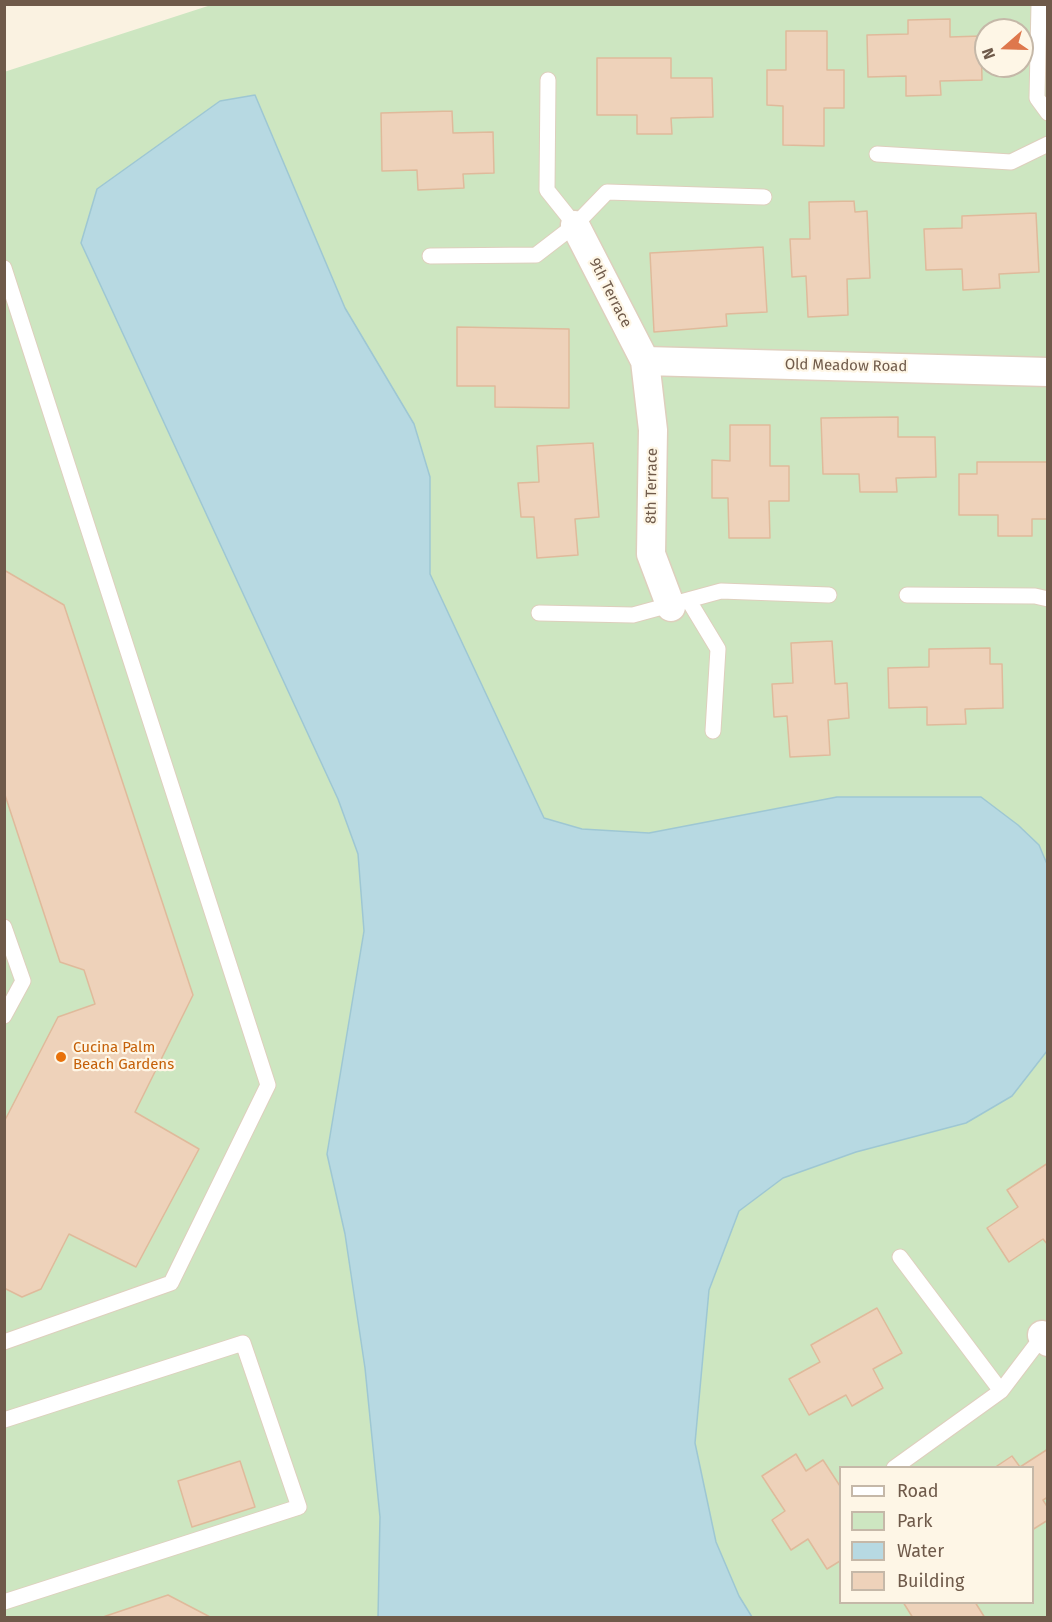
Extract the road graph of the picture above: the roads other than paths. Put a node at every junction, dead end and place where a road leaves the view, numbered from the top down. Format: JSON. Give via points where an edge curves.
{"nodes":[{"id":1,"x":1039,"y":4,"type":"edge"},
{"id":2,"x":548,"y":80,"type":"dead end"},
{"id":3,"x":1047,"y":113,"type":"edge"},
{"id":4,"x":1047,"y":144,"type":"edge"},
{"id":5,"x":877,"y":154,"type":"dead end"},
{"id":6,"x":764,"y":197,"type":"dead end"},
{"id":7,"x":575,"y":225,"type":"junction"},
{"id":8,"x":430,"y":256,"type":"dead end"},
{"id":9,"x":4,"y":268,"type":"edge"},
{"id":10,"x":10,"y":301,"type":"edge"},
{"id":11,"x":645,"y":361,"type":"junction"},
{"id":12,"x":1047,"y":372,"type":"edge"},
{"id":13,"x":829,"y":595,"type":"dead end"},
{"id":14,"x":907,"y":595,"type":"dead end"},
{"id":15,"x":1047,"y":599,"type":"edge"},
{"id":16,"x":680,"y":604,"type":"junction"},
{"id":17,"x":539,"y":613,"type":"dead end"},
{"id":18,"x":713,"y":731,"type":"dead end"},
{"id":19,"x":4,"y":927,"type":"edge"},
{"id":20,"x":4,"y":1016,"type":"edge"},
{"id":21,"x":900,"y":1257,"type":"dead end"},
{"id":22,"x":1046,"y":1336,"type":"edge"},
{"id":23,"x":4,"y":1342,"type":"edge"},
{"id":24,"x":1001,"y":1391,"type":"junction"},
{"id":25,"x":4,"y":1420,"type":"edge"},
{"id":26,"x":895,"y":1466,"type":"edge"},
{"id":27,"x":4,"y":1602,"type":"edge"}],
"edges":[{"from":1,"to":3,"type":"lane","via":[[1037,98]]},
{"from":2,"to":7,"type":"lane","via":[[547,190]]},
{"from":4,"to":5,"type":"lane","via":[[1011,162]]},
{"from":6,"to":7,"type":"lane","via":[[607,192]]},
{"from":7,"to":8,"type":"lane","via":[[536,255]]},
{"from":7,"to":11,"type":"street","name":"9th Terrace"},
{"from":9,"to":10,"type":"lane"},
{"from":10,"to":23,"type":"lane","via":[[268,1085],[171,1283]]},
{"from":11,"to":12,"type":"street","name":"Old Meadow Road"},
{"from":11,"to":16,"type":"street","name":"8th Terrace","via":[[653,430],[651,554]]},
{"from":13,"to":16,"type":"lane","via":[[722,591]]},
{"from":14,"to":15,"type":"lane"},
{"from":16,"to":17,"type":"lane","via":[[633,615]]},
{"from":16,"to":18,"type":"lane","via":[[718,650]]},
{"from":19,"to":20,"type":"lane","via":[[23,981]]},
{"from":21,"to":24,"type":"lane"},
{"from":22,"to":24,"type":"lane"},
{"from":24,"to":26,"type":"lane"},
{"from":25,"to":27,"type":"lane","via":[[243,1343],[299,1507]]}]}
